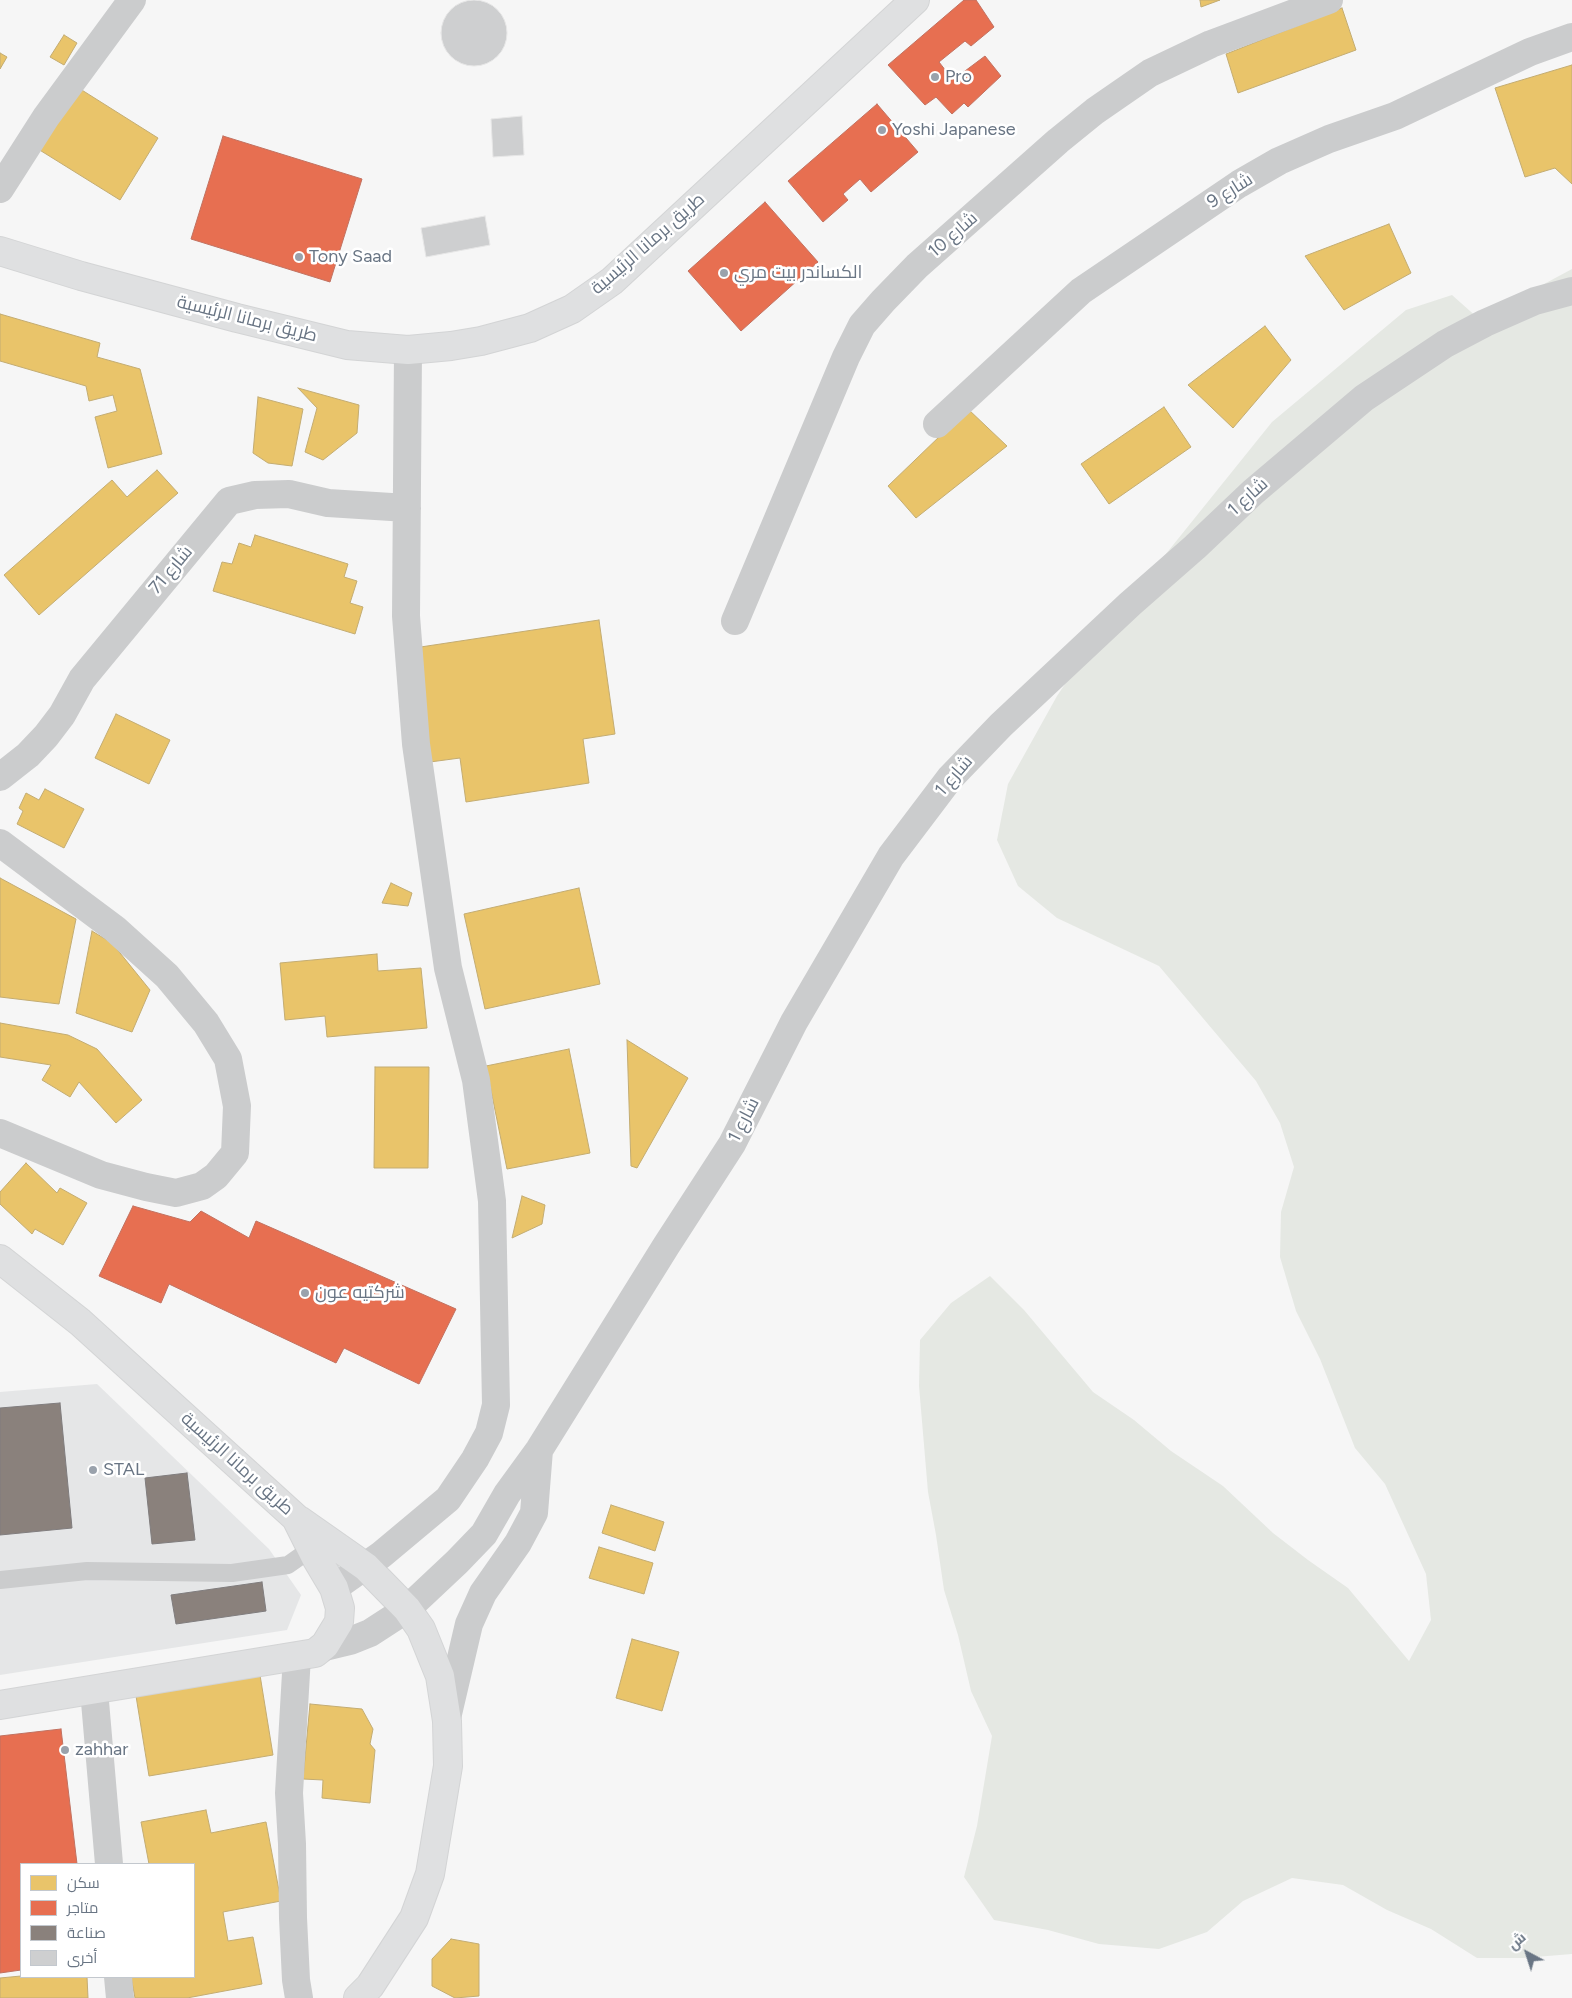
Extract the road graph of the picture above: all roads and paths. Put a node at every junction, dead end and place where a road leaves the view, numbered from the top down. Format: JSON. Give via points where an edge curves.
{"nodes":[{"id":1,"x":132,"y":0,"type":"edge"},
{"id":2,"x":915,"y":0,"type":"edge"},
{"id":3,"x":1329,"y":0,"type":"edge"},
{"id":4,"x":1572,"y":38,"type":"edge"},
{"id":5,"x":0,"y":189,"type":"edge"},
{"id":6,"x":0,"y":251,"type":"edge"},
{"id":7,"x":1572,"y":290,"type":"edge"},
{"id":8,"x":408,"y":350,"type":"junction"},
{"id":9,"x":937,"y":424,"type":"dead end"},
{"id":10,"x":407,"y":508,"type":"junction"},
{"id":11,"x":735,"y":621,"type":"dead end"},
{"id":12,"x":0,"y":777,"type":"edge"},
{"id":13,"x":0,"y":842,"type":"edge"},
{"id":14,"x":0,"y":1132,"type":"edge"},
{"id":15,"x":0,"y":1259,"type":"edge"},
{"id":16,"x":539,"y":1450,"type":"junction"},
{"id":17,"x":296,"y":1518,"type":"junction"},
{"id":18,"x":312,"y":1548,"type":"junction"},
{"id":19,"x":366,"y":1567,"type":"junction"},
{"id":20,"x":0,"y":1580,"type":"edge"},
{"id":21,"x":334,"y":1588,"type":"junction"},
{"id":22,"x":406,"y":1609,"type":"junction"},
{"id":23,"x":309,"y":1652,"type":"junction"},
{"id":24,"x":94,"y":1690,"type":"junction"},
{"id":25,"x":0,"y":1704,"type":"edge"},
{"id":26,"x":446,"y":1721,"type":"junction"},
{"id":27,"x":108,"y":1863,"type":"edge"},
{"id":28,"x":118,"y":1978,"type":"edge"},
{"id":29,"x":120,"y":1998,"type":"edge"},
{"id":30,"x":299,"y":1998,"type":"edge"},
{"id":31,"x":358,"y":1998,"type":"edge"}],
"edges":[{"from":1,"to":5,"type":"street","via":[[46,117]]},
{"from":2,"to":8,"type":"main road","name":"طريق برمانا الرئيسية","via":[[612,281],[572,309],[530,328],[481,342]]},
{"from":3,"to":11,"type":"street","name":"شارع 10","via":[[1211,44],[1142,79],[1058,141],[917,266],[883,301],[862,325],[846,357]]},
{"from":4,"to":9,"type":"street","name":"شارع 9","via":[[1530,52],[1395,116],[1329,138],[1239,184],[1081,291]]},
{"from":6,"to":8,"type":"main road","name":"طريق برمانا الرئيسية","via":[[81,276],[347,345]]},
{"from":7,"to":16,"type":"street","name":"شارع 1","via":[[1535,301],[1485,323],[1445,344],[1364,398],[1253,492],[1130,604],[1001,725],[950,778],[886,864],[794,1022],[732,1144]]},
{"from":8,"to":10,"type":"street"},
{"from":10,"to":12,"type":"street","name":"شارع 71","via":[[328,503],[289,494],[255,495],[229,501],[82,679],[46,736]]},
{"from":10,"to":19,"type":"street","via":[[406,616],[416,744],[448,968],[476,1080],[492,1200],[496,1405],[489,1433],[457,1488]]},
{"from":13,"to":14,"type":"street","via":[[115,929],[167,976],[206,1023],[228,1059],[237,1106],[235,1154],[216,1176],[202,1186],[176,1193],[102,1175]]},
{"from":15,"to":17,"type":"main road","name":"طريق برمانا الرئيسية","via":[[80,1322]]},
{"from":16,"to":22,"type":"street","name":"شارع 1","via":[[507,1494],[484,1534]]},
{"from":16,"to":26,"type":"street","via":[[534,1513],[518,1543],[483,1593],[469,1624]]},
{"from":17,"to":18,"type":"main road","name":"طريق برمانا الرئيسية"},
{"from":17,"to":19,"type":"main road"},
{"from":18,"to":20,"type":"lane","via":[[288,1565],[232,1572],[87,1571]]},
{"from":18,"to":21,"type":"main road","name":"طريق برمانا الرئيسية"},
{"from":19,"to":21,"type":"street"},
{"from":19,"to":22,"type":"main road"},
{"from":21,"to":23,"type":"main road","name":"طريق برمانا الرئيسية","via":[[340,1608],[339,1622]]},
{"from":22,"to":23,"type":"street","name":"شارع 1","via":[[370,1633]]},
{"from":22,"to":26,"type":"main road","via":[[421,1629],[440,1676]]},
{"from":23,"to":24,"type":"main road"},
{"from":23,"to":30,"type":"street","via":[[289,1793],[292,1918]]},
{"from":24,"to":25,"type":"main road"},
{"from":24,"to":27,"type":"street"},
{"from":26,"to":31,"type":"main road","via":[[448,1766],[430,1874],[414,1918],[370,1986]]},
{"from":28,"to":29,"type":"street"}]}
